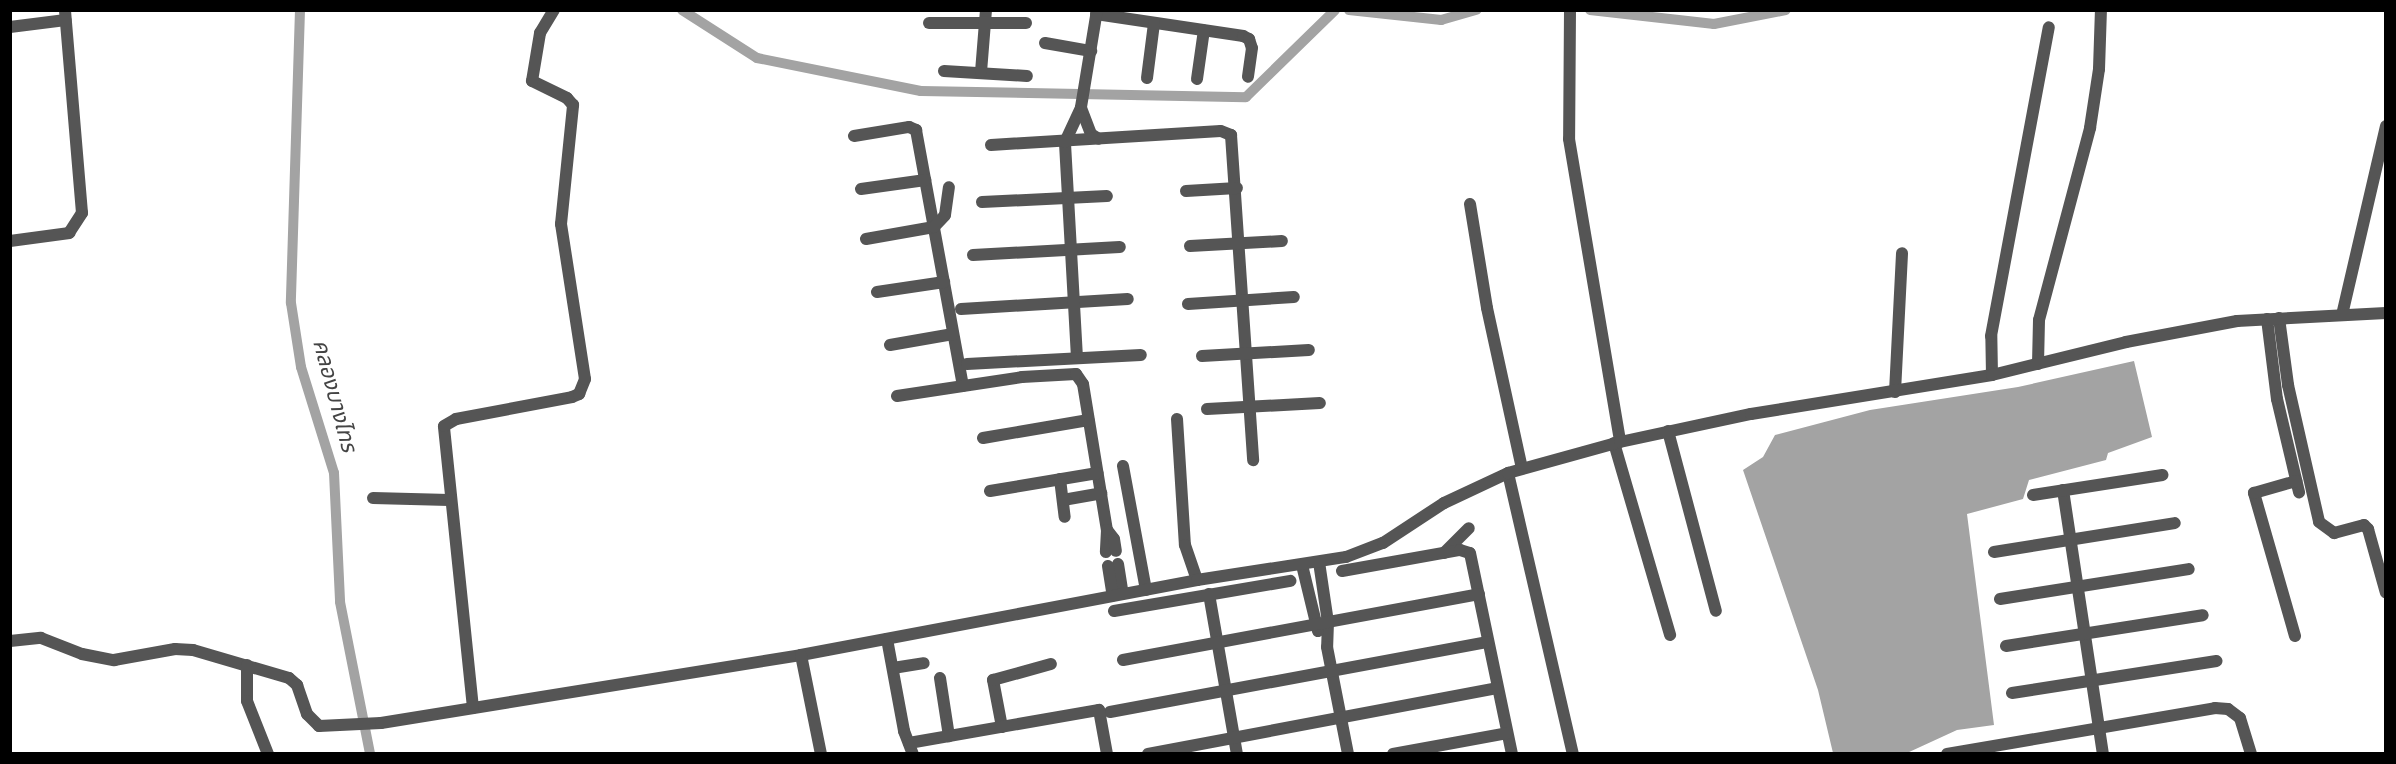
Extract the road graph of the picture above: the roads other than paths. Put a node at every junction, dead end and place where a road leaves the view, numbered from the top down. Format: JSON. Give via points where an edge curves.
{"nodes":[{"id":1,"x":554,"y":10,"type":"edge"},
{"id":2,"x":987,"y":10,"type":"edge"},
{"id":3,"x":2101,"y":10,"type":"edge"},
{"id":4,"x":1097,"y":12,"type":"edge"},
{"id":5,"x":1569,"y":12,"type":"edge"},
{"id":6,"x":65,"y":15,"type":"edge"},
{"id":7,"x":1154,"y":22,"type":"junction"},
{"id":8,"x":929,"y":23,"type":"dead end"},
{"id":9,"x":1026,"y":23,"type":"dead end"},
{"id":10,"x":986,"y":24,"type":"junction"},
{"id":11,"x":10,"y":27,"type":"edge"},
{"id":12,"x":2049,"y":27,"type":"dead end"},
{"id":13,"x":1204,"y":30,"type":"junction"},
{"id":14,"x":1045,"y":43,"type":"dead end"},
{"id":15,"x":1090,"y":51,"type":"junction"},
{"id":16,"x":944,"y":71,"type":"dead end"},
{"id":17,"x":981,"y":72,"type":"junction"},
{"id":18,"x":1027,"y":76,"type":"dead end"},
{"id":19,"x":1248,"y":77,"type":"dead end"},
{"id":20,"x":1146,"y":78,"type":"dead end"},
{"id":21,"x":1197,"y":79,"type":"dead end"},
{"id":22,"x":1081,"y":107,"type":"junction"},
{"id":23,"x":2385,"y":126,"type":"edge"},
{"id":24,"x":854,"y":136,"type":"dead end"},
{"id":25,"x":1099,"y":140,"type":"junction"},
{"id":26,"x":1065,"y":142,"type":"junction"},
{"id":27,"x":991,"y":145,"type":"dead end"},
{"id":28,"x":925,"y":180,"type":"junction"},
{"id":29,"x":949,"y":187,"type":"dead end"},
{"id":30,"x":1237,"y":188,"type":"junction"},
{"id":31,"x":861,"y":189,"type":"dead end"},
{"id":32,"x":1186,"y":192,"type":"dead end"},
{"id":33,"x":1107,"y":196,"type":"dead end"},
{"id":34,"x":1066,"y":198,"type":"junction"},
{"id":35,"x":982,"y":202,"type":"dead end"},
{"id":36,"x":1470,"y":204,"type":"dead end"},
{"id":37,"x":934,"y":226,"type":"junction"},
{"id":38,"x":866,"y":239,"type":"dead end"},
{"id":39,"x":1282,"y":241,"type":"dead end"},
{"id":40,"x":10,"y":242,"type":"edge"},
{"id":41,"x":1240,"y":243,"type":"junction"},
{"id":42,"x":1190,"y":246,"type":"dead end"},
{"id":43,"x":1120,"y":248,"type":"dead end"},
{"id":44,"x":1069,"y":250,"type":"junction"},
{"id":45,"x":1902,"y":253,"type":"dead end"},
{"id":46,"x":973,"y":255,"type":"dead end"},
{"id":47,"x":944,"y":282,"type":"junction"},
{"id":48,"x":878,"y":292,"type":"dead end"},
{"id":49,"x":1293,"y":297,"type":"dead end"},
{"id":50,"x":1128,"y":299,"type":"dead end"},
{"id":51,"x":1244,"y":300,"type":"junction"},
{"id":52,"x":1073,"y":303,"type":"junction"},
{"id":53,"x":1188,"y":304,"type":"dead end"},
{"id":54,"x":961,"y":309,"type":"dead end"},
{"id":55,"x":2385,"y":314,"type":"edge"},
{"id":56,"x":2342,"y":315,"type":"junction"},
{"id":57,"x":2273,"y":318,"type":"junction"},
{"id":58,"x":953,"y":334,"type":"junction"},
{"id":59,"x":890,"y":345,"type":"dead end"},
{"id":60,"x":1309,"y":350,"type":"dead end"},
{"id":61,"x":1246,"y":354,"type":"junction"},
{"id":62,"x":1141,"y":355,"type":"dead end"},
{"id":63,"x":1202,"y":356,"type":"dead end"},
{"id":64,"x":1077,"y":358,"type":"junction"},
{"id":65,"x":967,"y":364,"type":"dead end"},
{"id":66,"x":2038,"y":364,"type":"junction"},
{"id":67,"x":1992,"y":375,"type":"junction"},
{"id":68,"x":963,"y":386,"type":"junction"},
{"id":69,"x":1895,"y":392,"type":"junction"},
{"id":70,"x":897,"y":396,"type":"dead end"},
{"id":71,"x":1320,"y":403,"type":"dead end"},
{"id":72,"x":1250,"y":407,"type":"junction"},
{"id":73,"x":1207,"y":409,"type":"dead end"},
{"id":74,"x":1177,"y":418,"type":"dead end"},
{"id":75,"x":1088,"y":420,"type":"junction"},
{"id":76,"x":1668,"y":432,"type":"junction"},
{"id":77,"x":983,"y":438,"type":"dead end"},
{"id":78,"x":1617,"y":442,"type":"junction"},
{"id":79,"x":1252,"y":460,"type":"dead end"},
{"id":80,"x":1123,"y":466,"type":"dead end"},
{"id":81,"x":1522,"y":468,"type":"junction"},
{"id":82,"x":1097,"y":473,"type":"junction"},
{"id":83,"x":1508,"y":473,"type":"junction"},
{"id":84,"x":2162,"y":475,"type":"dead end"},
{"id":85,"x":1060,"y":479,"type":"junction"},
{"id":86,"x":2063,"y":490,"type":"junction"},
{"id":87,"x":990,"y":491,"type":"dead end"},
{"id":88,"x":1101,"y":493,"type":"junction"},
{"id":89,"x":2033,"y":495,"type":"dead end"},
{"id":90,"x":373,"y":498,"type":"dead end"},
{"id":91,"x":449,"y":500,"type":"junction"},
{"id":92,"x":1063,"y":500,"type":"junction"},
{"id":93,"x":1065,"y":517,"type":"dead end"},
{"id":94,"x":2175,"y":523,"type":"dead end"},
{"id":95,"x":1469,"y":528,"type":"dead end"},
{"id":96,"x":2071,"y":540,"type":"junction"},
{"id":97,"x":1111,"y":551,"type":"dead end"},
{"id":98,"x":1994,"y":552,"type":"dead end"},
{"id":99,"x":1444,"y":553,"type":"junction"},
{"id":100,"x":1319,"y":562,"type":"junction"},
{"id":101,"x":1113,"y":565,"type":"dead end"},
{"id":102,"x":1302,"y":565,"type":"junction"},
{"id":103,"x":2189,"y":569,"type":"dead end"},
{"id":104,"x":1342,"y":571,"type":"dead end"},
{"id":105,"x":1197,"y":580,"type":"junction"},
{"id":106,"x":1290,"y":581,"type":"dead end"},
{"id":107,"x":2078,"y":587,"type":"junction"},
{"id":108,"x":1146,"y":590,"type":"junction"},
{"id":109,"x":2385,"y":593,"type":"edge"},
{"id":110,"x":1209,"y":594,"type":"junction"},
{"id":111,"x":1479,"y":594,"type":"junction"},
{"id":112,"x":1118,"y":595,"type":"junction"},
{"id":113,"x":2000,"y":599,"type":"dead end"},
{"id":114,"x":1114,"y":611,"type":"dead end"},
{"id":115,"x":1716,"y":611,"type":"dead end"},
{"id":116,"x":2203,"y":615,"type":"dead end"},
{"id":117,"x":1328,"y":622,"type":"junction"},
{"id":118,"x":1314,"y":625,"type":"junction"},
{"id":119,"x":2085,"y":633,"type":"junction"},
{"id":120,"x":1670,"y":636,"type":"dead end"},
{"id":121,"x":2295,"y":636,"type":"dead end"},
{"id":122,"x":887,"y":639,"type":"junction"},
{"id":123,"x":10,"y":641,"type":"edge"},
{"id":124,"x":1488,"y":642,"type":"junction"},
{"id":125,"x":1217,"y":643,"type":"junction"},
{"id":126,"x":2006,"y":646,"type":"dead end"},
{"id":127,"x":1327,"y":647,"type":"junction"},
{"id":128,"x":801,"y":655,"type":"junction"},
{"id":129,"x":1124,"y":660,"type":"dead end"},
{"id":130,"x":2217,"y":661,"type":"dead end"},
{"id":131,"x":924,"y":663,"type":"dead end"},
{"id":132,"x":1051,"y":664,"type":"dead end"},
{"id":133,"x":247,"y":665,"type":"junction"},
{"id":134,"x":893,"y":668,"type":"junction"},
{"id":135,"x":1332,"y":671,"type":"junction"},
{"id":136,"x":940,"y":678,"type":"dead end"},
{"id":137,"x":2092,"y":681,"type":"junction"},
{"id":138,"x":1497,"y":688,"type":"junction"},
{"id":139,"x":1226,"y":691,"type":"junction"},
{"id":140,"x":2012,"y":693,"type":"dead end"},
{"id":141,"x":473,"y":708,"type":"junction"},
{"id":142,"x":1110,"y":712,"type":"dead end"},
{"id":143,"x":1341,"y":717,"type":"junction"},
{"id":144,"x":1002,"y":727,"type":"junction"},
{"id":145,"x":2099,"y":727,"type":"junction"},
{"id":146,"x":1507,"y":733,"type":"junction"},
{"id":147,"x":949,"y":736,"type":"junction"},
{"id":148,"x":1234,"y":737,"type":"junction"},
{"id":149,"x":911,"y":748,"type":"edge"},
{"id":150,"x":268,"y":753,"type":"edge"},
{"id":151,"x":822,"y":753,"type":"edge"},
{"id":152,"x":1107,"y":753,"type":"edge"},
{"id":153,"x":1148,"y":753,"type":"edge"},
{"id":154,"x":1237,"y":753,"type":"edge"},
{"id":155,"x":1348,"y":753,"type":"edge"},
{"id":156,"x":1393,"y":753,"type":"edge"},
{"id":157,"x":1512,"y":753,"type":"edge"},
{"id":158,"x":1573,"y":753,"type":"edge"},
{"id":159,"x":1947,"y":753,"type":"edge"},
{"id":160,"x":2103,"y":753,"type":"edge"},
{"id":161,"x":2248,"y":753,"type":"edge"}],
"edges":[{"from":1,"to":91,"type":"street","via":[[540,33],[532,81],[567,98],[573,105],[561,224],[585,379],[579,394],[572,397],[448,422],[442,432]]},
{"from":2,"to":10,"type":"street"},
{"from":3,"to":66,"type":"street","via":[[2099,69],[2091,120],[2043,300]]},
{"from":4,"to":7,"type":"street"},
{"from":4,"to":15,"type":"street"},
{"from":5,"to":78,"type":"street","via":[[1569,139]]},
{"from":6,"to":11,"type":"street"},
{"from":6,"to":40,"type":"street","via":[[82,197],[80,222],[69,233]]},
{"from":7,"to":13,"type":"street"},
{"from":7,"to":20,"type":"street"},
{"from":8,"to":10,"type":"street"},
{"from":9,"to":10,"type":"street"},
{"from":10,"to":17,"type":"street"},
{"from":12,"to":67,"type":"street","via":[[1991,336]]},
{"from":13,"to":19,"type":"street","via":[[1249,39],[1252,48]]},
{"from":13,"to":21,"type":"street"},
{"from":14,"to":15,"type":"street"},
{"from":15,"to":22,"type":"street"},
{"from":16,"to":17,"type":"street"},
{"from":17,"to":18,"type":"street"},
{"from":22,"to":25,"type":"street","via":[[1090,134]]},
{"from":22,"to":26,"type":"street"},
{"from":23,"to":56,"type":"street"},
{"from":24,"to":28,"type":"street","via":[[914,127]]},
{"from":25,"to":26,"type":"street"},
{"from":25,"to":30,"type":"street","via":[[1227,132],[1233,141]]},
{"from":26,"to":27,"type":"street"},
{"from":26,"to":34,"type":"street"},
{"from":28,"to":31,"type":"street"},
{"from":28,"to":37,"type":"street"},
{"from":29,"to":37,"type":"street","via":[[945,215]]},
{"from":30,"to":32,"type":"street"},
{"from":30,"to":41,"type":"street"},
{"from":33,"to":34,"type":"street"},
{"from":34,"to":35,"type":"street"},
{"from":34,"to":44,"type":"street"},
{"from":36,"to":81,"type":"street","via":[[1487,308]]},
{"from":37,"to":38,"type":"street"},
{"from":37,"to":47,"type":"street"},
{"from":39,"to":41,"type":"street"},
{"from":41,"to":42,"type":"street"},
{"from":41,"to":51,"type":"street"},
{"from":43,"to":44,"type":"street"},
{"from":44,"to":46,"type":"street"},
{"from":44,"to":52,"type":"street"},
{"from":45,"to":69,"type":"street"},
{"from":47,"to":48,"type":"street"},
{"from":47,"to":58,"type":"street"},
{"from":49,"to":51,"type":"street"},
{"from":50,"to":52,"type":"street"},
{"from":51,"to":53,"type":"street"},
{"from":51,"to":61,"type":"street"},
{"from":52,"to":54,"type":"street"},
{"from":52,"to":64,"type":"street"},
{"from":55,"to":56,"type":"street"},
{"from":56,"to":57,"type":"street"},
{"from":57,"to":66,"type":"street","via":[[2126,342]]},
{"from":57,"to":109,"type":"street","via":[[2319,522],[2334,533],[2364,525]]},
{"from":57,"to":121,"type":"street","via":[[2277,399],[2297,487],[2254,493]]},
{"from":58,"to":59,"type":"street"},
{"from":58,"to":68,"type":"street"},
{"from":60,"to":61,"type":"street"},
{"from":61,"to":63,"type":"street"},
{"from":61,"to":72,"type":"street"},
{"from":62,"to":64,"type":"street"},
{"from":64,"to":65,"type":"street"},
{"from":66,"to":67,"type":"street"},
{"from":67,"to":69,"type":"street"},
{"from":68,"to":70,"type":"street"},
{"from":68,"to":75,"type":"street","via":[[1076,374],[1083,384]]},
{"from":69,"to":76,"type":"street"},
{"from":71,"to":72,"type":"street"},
{"from":72,"to":73,"type":"street"},
{"from":72,"to":79,"type":"street"},
{"from":74,"to":105,"type":"street","via":[[1185,545]]},
{"from":75,"to":77,"type":"street"},
{"from":75,"to":82,"type":"street"},
{"from":76,"to":78,"type":"street"},
{"from":76,"to":115,"type":"street"},
{"from":78,"to":81,"type":"street"},
{"from":78,"to":120,"type":"street"},
{"from":80,"to":108,"type":"street"},
{"from":81,"to":83,"type":"street"},
{"from":82,"to":85,"type":"street"},
{"from":82,"to":88,"type":"street"},
{"from":83,"to":100,"type":"street","via":[[1444,503],[1368,550]]},
{"from":83,"to":158,"type":"street"},
{"from":84,"to":86,"type":"street"},
{"from":85,"to":87,"type":"street"},
{"from":85,"to":92,"type":"street"},
{"from":86,"to":89,"type":"street"},
{"from":86,"to":96,"type":"street"},
{"from":88,"to":92,"type":"street"},
{"from":88,"to":97,"type":"street","via":[[1107,530],[1114,539]]},
{"from":90,"to":91,"type":"street"},
{"from":91,"to":141,"type":"street"},
{"from":92,"to":93,"type":"street"},
{"from":94,"to":96,"type":"street"},
{"from":95,"to":99,"type":"street"},
{"from":96,"to":98,"type":"street"},
{"from":96,"to":107,"type":"street"},
{"from":99,"to":104,"type":"street"},
{"from":99,"to":111,"type":"street","via":[[1470,553]]},
{"from":100,"to":102,"type":"street"},
{"from":100,"to":117,"type":"street"},
{"from":101,"to":112,"type":"street"},
{"from":102,"to":105,"type":"street"},
{"from":102,"to":118,"type":"street"},
{"from":103,"to":107,"type":"street"},
{"from":105,"to":108,"type":"street"},
{"from":106,"to":110,"type":"street"},
{"from":107,"to":113,"type":"street"},
{"from":107,"to":119,"type":"street"},
{"from":108,"to":112,"type":"street"},
{"from":110,"to":114,"type":"street"},
{"from":110,"to":125,"type":"street"},
{"from":111,"to":117,"type":"street"},
{"from":111,"to":124,"type":"street"},
{"from":112,"to":122,"type":"street"},
{"from":116,"to":119,"type":"street"},
{"from":117,"to":118,"type":"street"},
{"from":117,"to":127,"type":"street"},
{"from":118,"to":125,"type":"street"},
{"from":118,"to":127,"type":"street"},
{"from":119,"to":126,"type":"street"},
{"from":119,"to":137,"type":"street"},
{"from":122,"to":128,"type":"street"},
{"from":122,"to":134,"type":"street"},
{"from":123,"to":133,"type":"street","via":[[41,638],[99,659],[175,649]]},
{"from":124,"to":135,"type":"street"},
{"from":124,"to":138,"type":"street"},
{"from":125,"to":129,"type":"street"},
{"from":125,"to":139,"type":"street"},
{"from":127,"to":135,"type":"street"},
{"from":128,"to":141,"type":"street"},
{"from":128,"to":151,"type":"street"},
{"from":130,"to":137,"type":"street"},
{"from":131,"to":134,"type":"street"},
{"from":132,"to":144,"type":"street","via":[[993,680]]},
{"from":133,"to":141,"type":"street","via":[[279,673],[297,685],[307,714],[319,726],[356,726]]},
{"from":133,"to":150,"type":"street","via":[[247,701]]},
{"from":134,"to":149,"type":"street"},
{"from":135,"to":139,"type":"street"},
{"from":135,"to":143,"type":"street"},
{"from":136,"to":147,"type":"street"},
{"from":137,"to":140,"type":"street"},
{"from":137,"to":145,"type":"street"},
{"from":138,"to":143,"type":"street"},
{"from":138,"to":146,"type":"street"},
{"from":139,"to":142,"type":"street"},
{"from":139,"to":148,"type":"street"},
{"from":143,"to":148,"type":"street"},
{"from":143,"to":155,"type":"street"},
{"from":144,"to":147,"type":"street"},
{"from":144,"to":152,"type":"street","via":[[1099,710]]},
{"from":145,"to":159,"type":"street"},
{"from":145,"to":160,"type":"street"},
{"from":145,"to":161,"type":"street","via":[[2224,708],[2240,718]]},
{"from":146,"to":156,"type":"street"},
{"from":146,"to":157,"type":"street"},
{"from":147,"to":149,"type":"street"},
{"from":148,"to":153,"type":"street"},
{"from":148,"to":154,"type":"street"}]}
